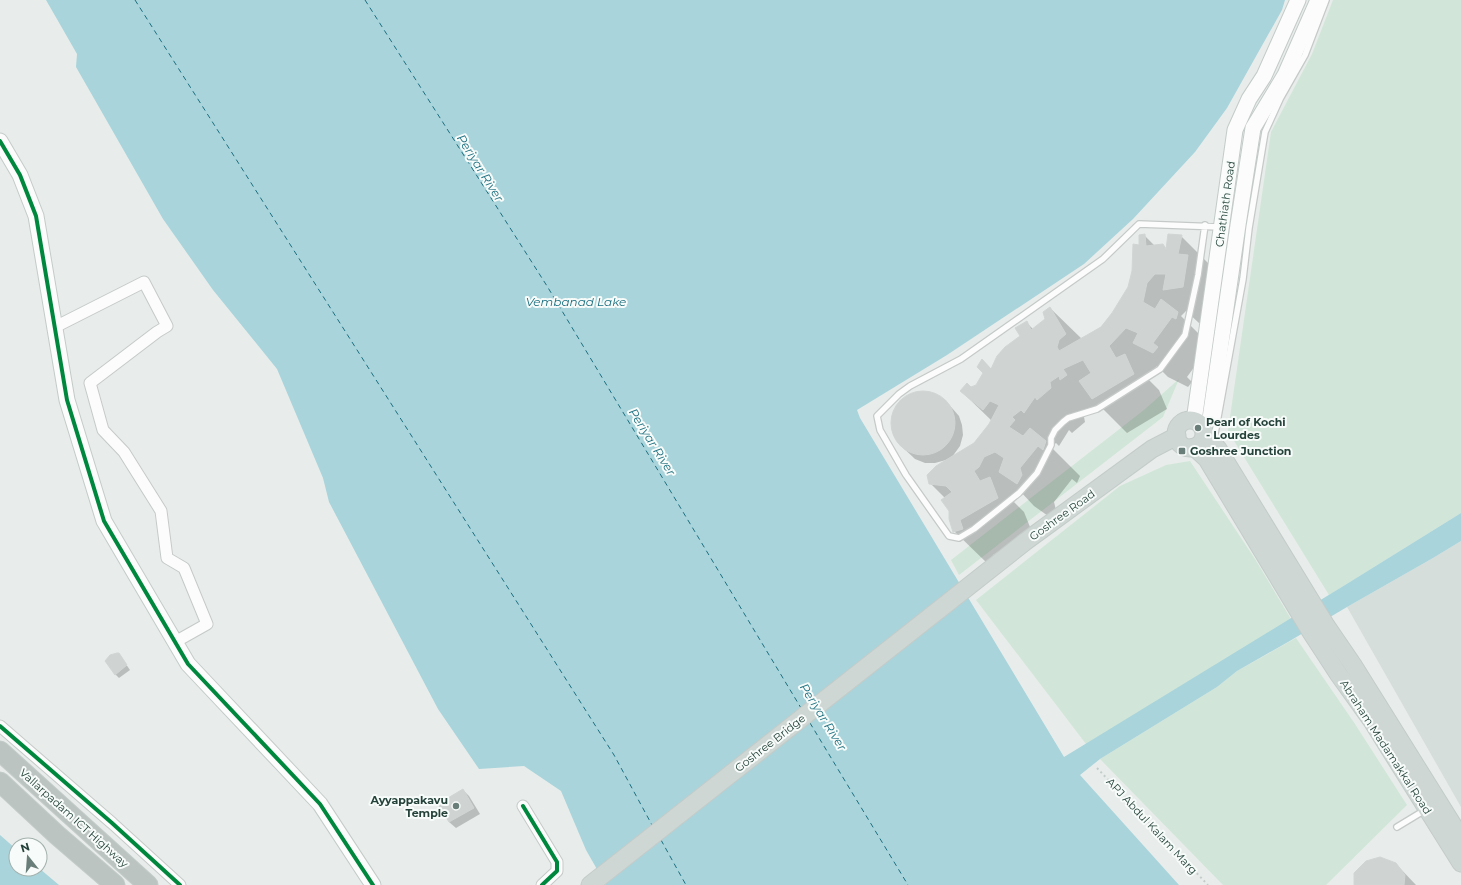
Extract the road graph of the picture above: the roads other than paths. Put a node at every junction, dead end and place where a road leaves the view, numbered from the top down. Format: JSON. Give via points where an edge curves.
{"nodes":[{"id":1,"x":1298,"y":0,"type":"edge"},
{"id":2,"x":1318,"y":0,"type":"edge"},
{"id":3,"x":1326,"y":0,"type":"edge"},
{"id":4,"x":0,"y":141,"type":"edge"},
{"id":5,"x":1205,"y":225,"type":"junction"},
{"id":6,"x":1222,"y":227,"type":"junction"},
{"id":7,"x":55,"y":327,"type":"junction"},
{"id":8,"x":1205,"y":429,"type":"junction"},
{"id":9,"x":1184,"y":443,"type":"junction"},
{"id":10,"x":1026,"y":541,"type":"joint"},
{"id":11,"x":1302,"y":602,"type":"junction"},
{"id":12,"x":1318,"y":628,"type":"junction"},
{"id":13,"x":175,"y":642,"type":"junction"},
{"id":14,"x":0,"y":726,"type":"edge"},
{"id":15,"x":0,"y":751,"type":"edge"},
{"id":16,"x":0,"y":782,"type":"edge"},
{"id":17,"x":523,"y":806,"type":"dead end"},
{"id":18,"x":1427,"y":808,"type":"junction"},
{"id":19,"x":1397,"y":827,"type":"dead end"},
{"id":20,"x":1461,"y":838,"type":"edge"},
{"id":21,"x":1461,"y":863,"type":"edge"},
{"id":22,"x":116,"y":885,"type":"edge"},
{"id":23,"x":148,"y":885,"type":"edge"},
{"id":24,"x":180,"y":885,"type":"edge"},
{"id":25,"x":373,"y":885,"type":"edge"},
{"id":26,"x":542,"y":885,"type":"edge"},
{"id":27,"x":590,"y":885,"type":"edge"}],
"edges":[{"from":1,"to":6,"type":"main road","name":"Chathiath Road","via":[[1264,76],[1234,130]]},
{"from":2,"to":8,"type":"main road","name":"Chathiath Road","via":[[1285,76],[1253,128]]},
{"from":3,"to":8,"type":"lane","via":[[1305,55],[1265,132],[1243,279]]},
{"from":4,"to":7,"type":"main road","via":[[20,175],[36,216]]},
{"from":5,"to":5,"type":"lane","via":[[1198,275],[1185,335],[1160,369],[1097,409],[1068,418],[1055,430],[1051,445],[1037,473],[1019,493],[974,529],[959,538],[949,536],[906,474],[880,430],[877,416],[910,386],[961,359],[1103,259],[1139,224]]},
{"from":5,"to":6,"type":"lane"},
{"from":6,"to":8,"type":"main road","name":"Chathiath Road"},
{"from":7,"to":13,"type":"main road","via":[[67,400],[104,521]]},
{"from":7,"to":13,"type":"street","via":[[144,282],[167,326],[90,383],[103,430],[124,452],[161,511],[167,558],[184,568],[206,624]]},
{"from":8,"to":9,"type":"main road","via":[[1202,443],[1197,447]]},
{"from":8,"to":9,"type":"main road","via":[[1187,421],[1181,424],[1177,430]]},
{"from":8,"to":11,"type":"main road"},
{"from":9,"to":10,"type":"main road","name":"Goshree Road","via":[[1152,449]]},
{"from":9,"to":11,"type":"main road","via":[[1207,459]]},
{"from":10,"to":27,"type":"main road","name":"Goshree Bridge"},
{"from":11,"to":12,"type":"main road"},
{"from":12,"to":18,"type":"main road","name":"Abraham Madamakkal Road","via":[[1339,676],[1372,721]]},
{"from":12,"to":20,"type":"main road","name":"Abraham Madamakkal Road","via":[[1353,665]]},
{"from":13,"to":25,"type":"main road","via":[[188,664],[320,804]]},
{"from":14,"to":24,"type":"street"},
{"from":15,"to":23,"type":"highway","name":"Vallarpadam ICT Highway"},
{"from":16,"to":22,"type":"highway","name":"Vallarpadam ICT Highway","via":[[56,835]]},
{"from":17,"to":26,"type":"street","via":[[557,862],[557,871]]},
{"from":18,"to":19,"type":"lane"},
{"from":18,"to":21,"type":"main road","name":"Abraham Madamakkal Road"}]}
